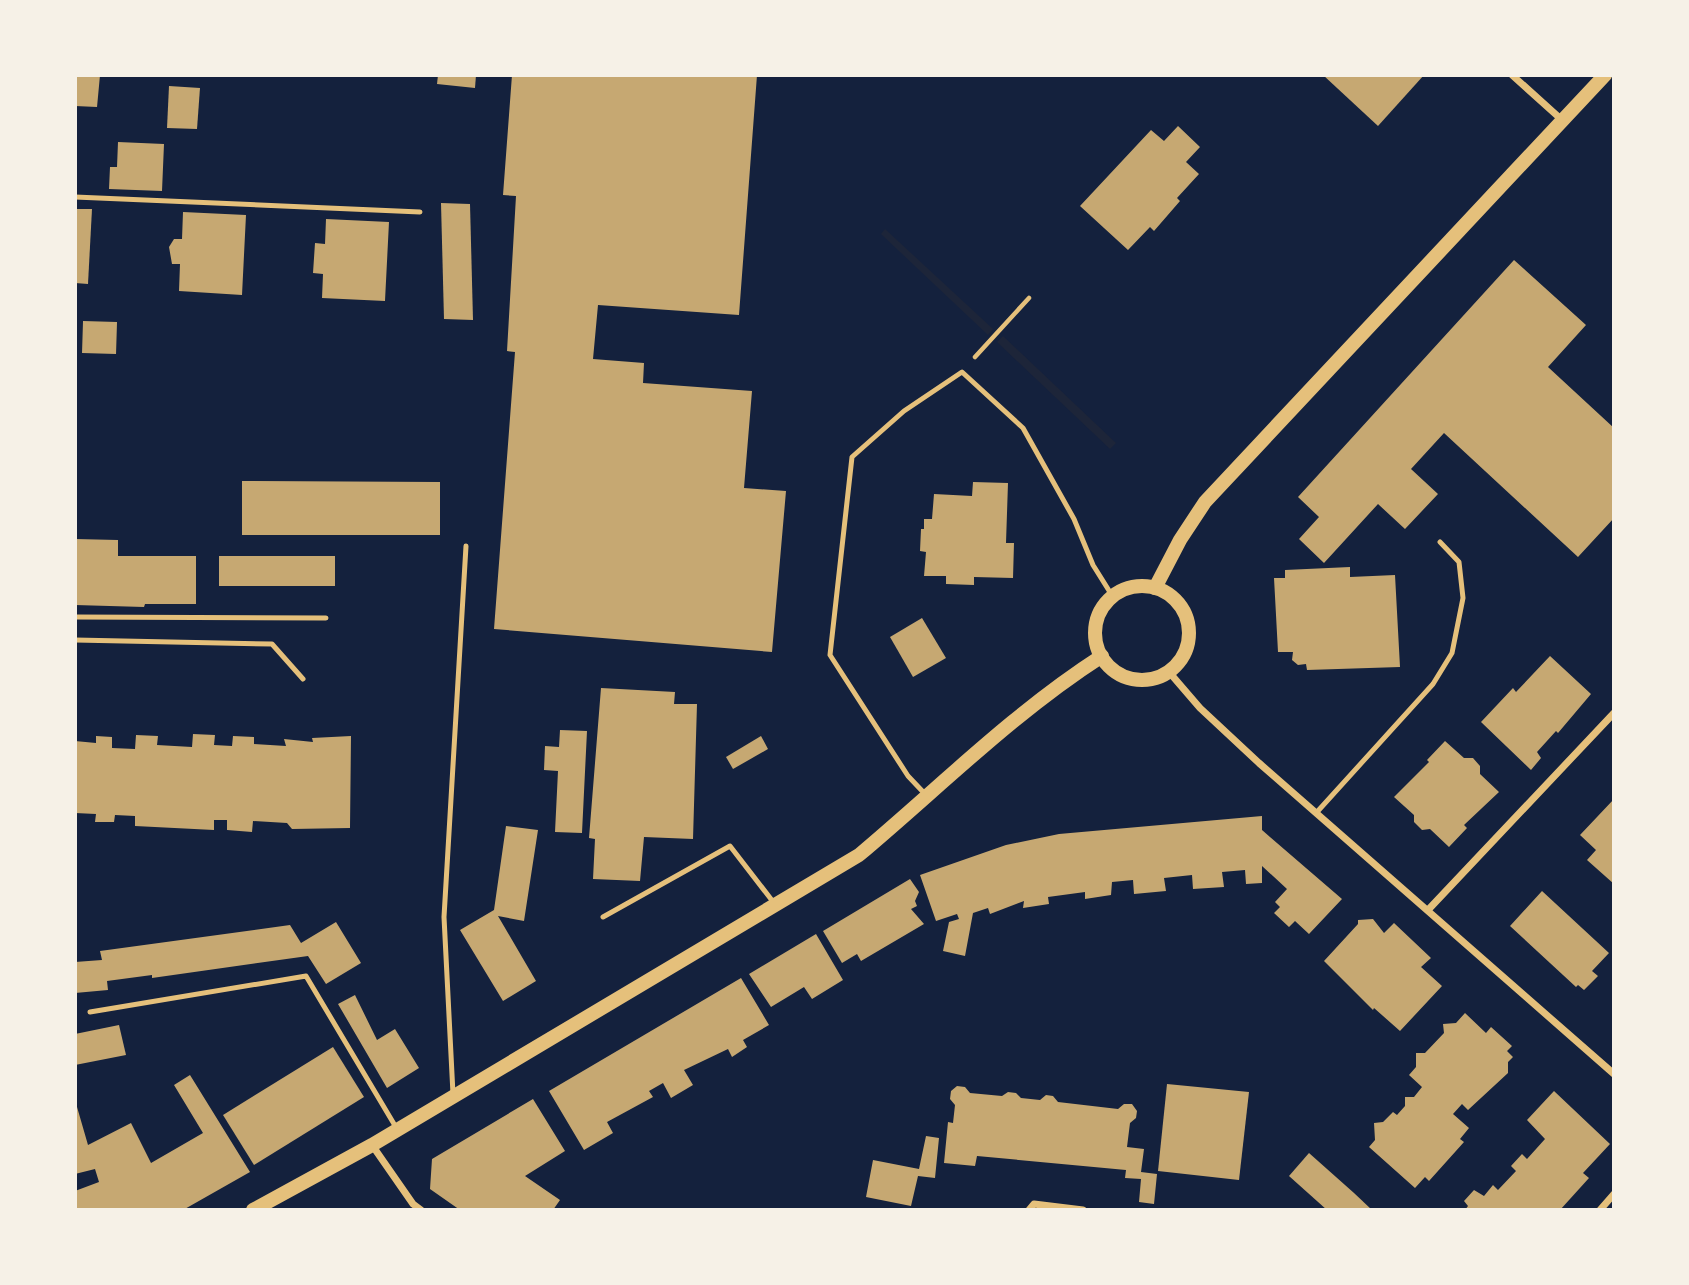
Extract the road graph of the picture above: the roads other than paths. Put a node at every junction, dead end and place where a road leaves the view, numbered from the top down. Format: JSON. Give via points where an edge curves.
{"nodes":[{"id":1,"x":1512,"y":75,"type":"edge"},
{"id":2,"x":1605,"y":75,"type":"edge"},
{"id":3,"x":1562,"y":120,"type":"junction"},
{"id":4,"x":75,"y":197,"type":"edge"},
{"id":5,"x":420,"y":212,"type":"dead end"},
{"id":6,"x":1440,"y":542,"type":"dead end"},
{"id":7,"x":466,"y":546,"type":"dead end"},
{"id":8,"x":1155,"y":588,"type":"junction"},
{"id":9,"x":1113,"y":597,"type":"junction"},
{"id":10,"x":75,"y":617,"type":"edge"},
{"id":11,"x":326,"y":618,"type":"dead end"},
{"id":12,"x":75,"y":639,"type":"edge"},
{"id":13,"x":1102,"y":656,"type":"junction"},
{"id":14,"x":1169,"y":672,"type":"junction"},
{"id":15,"x":303,"y":679,"type":"dead end"},
{"id":16,"x":1614,"y":713,"type":"edge"},
{"id":17,"x":928,"y":797,"type":"junction"},
{"id":18,"x":1317,"y":812,"type":"junction"},
{"id":19,"x":776,"y":906,"type":"junction"},
{"id":20,"x":1428,"y":910,"type":"junction"},
{"id":21,"x":603,"y":917,"type":"dead end"},
{"id":22,"x":90,"y":1012,"type":"dead end"},
{"id":23,"x":1614,"y":1074,"type":"edge"},
{"id":24,"x":453,"y":1094,"type":"junction"},
{"id":25,"x":397,"y":1129,"type":"junction"},
{"id":26,"x":372,"y":1145,"type":"junction"},
{"id":27,"x":1614,"y":1194,"type":"edge"},
{"id":28,"x":255,"y":1209,"type":"edge"},
{"id":29,"x":421,"y":1210,"type":"edge"},
{"id":30,"x":1029,"y":1210,"type":"edge"},
{"id":31,"x":1083,"y":1210,"type":"edge"},
{"id":32,"x":1600,"y":1210,"type":"edge"}],
"edges":[{"from":1,"to":3,"type":"street"},
{"from":2,"to":3,"type":"main road"},
{"from":3,"to":8,"type":"main road","via":[[1205,502]]},
{"from":4,"to":5,"type":"lane"},
{"from":6,"to":18,"type":"lane","via":[[1459,562],[1462,598],[1452,653],[1433,684]]},
{"from":7,"to":24,"type":"lane","via":[[444,917]]},
{"from":8,"to":9,"type":"main road","via":[[1140,587]]},
{"from":8,"to":14,"type":"main road","via":[[1168,594],[1187,618],[1187,648]]},
{"from":9,"to":13,"type":"main road","via":[[1104,606],[1095,631]]},
{"from":9,"to":17,"type":"lane","via":[[1023,428],[962,372],[904,411],[852,457],[830,655],[908,776]]},
{"from":10,"to":11,"type":"lane"},
{"from":12,"to":15,"type":"lane","via":[[272,644]]},
{"from":13,"to":14,"type":"main road","via":[[1111,669],[1125,677],[1155,679]]},
{"from":13,"to":17,"type":"main road","via":[[989,738]]},
{"from":14,"to":18,"type":"street","via":[[1200,708]]},
{"from":16,"to":20,"type":"street"},
{"from":17,"to":19,"type":"main road","via":[[859,855]]},
{"from":18,"to":20,"type":"street"},
{"from":19,"to":21,"type":"lane","via":[[730,846]]},
{"from":19,"to":24,"type":"main road"},
{"from":20,"to":23,"type":"street"},
{"from":22,"to":25,"type":"lane","via":[[306,976]]},
{"from":24,"to":25,"type":"main road"},
{"from":25,"to":26,"type":"main road"},
{"from":26,"to":28,"type":"main road"},
{"from":26,"to":29,"type":"street","via":[[412,1204]]},
{"from":27,"to":32,"type":"street"},
{"from":30,"to":31,"type":"street","via":[[1034,1204]]}]}
